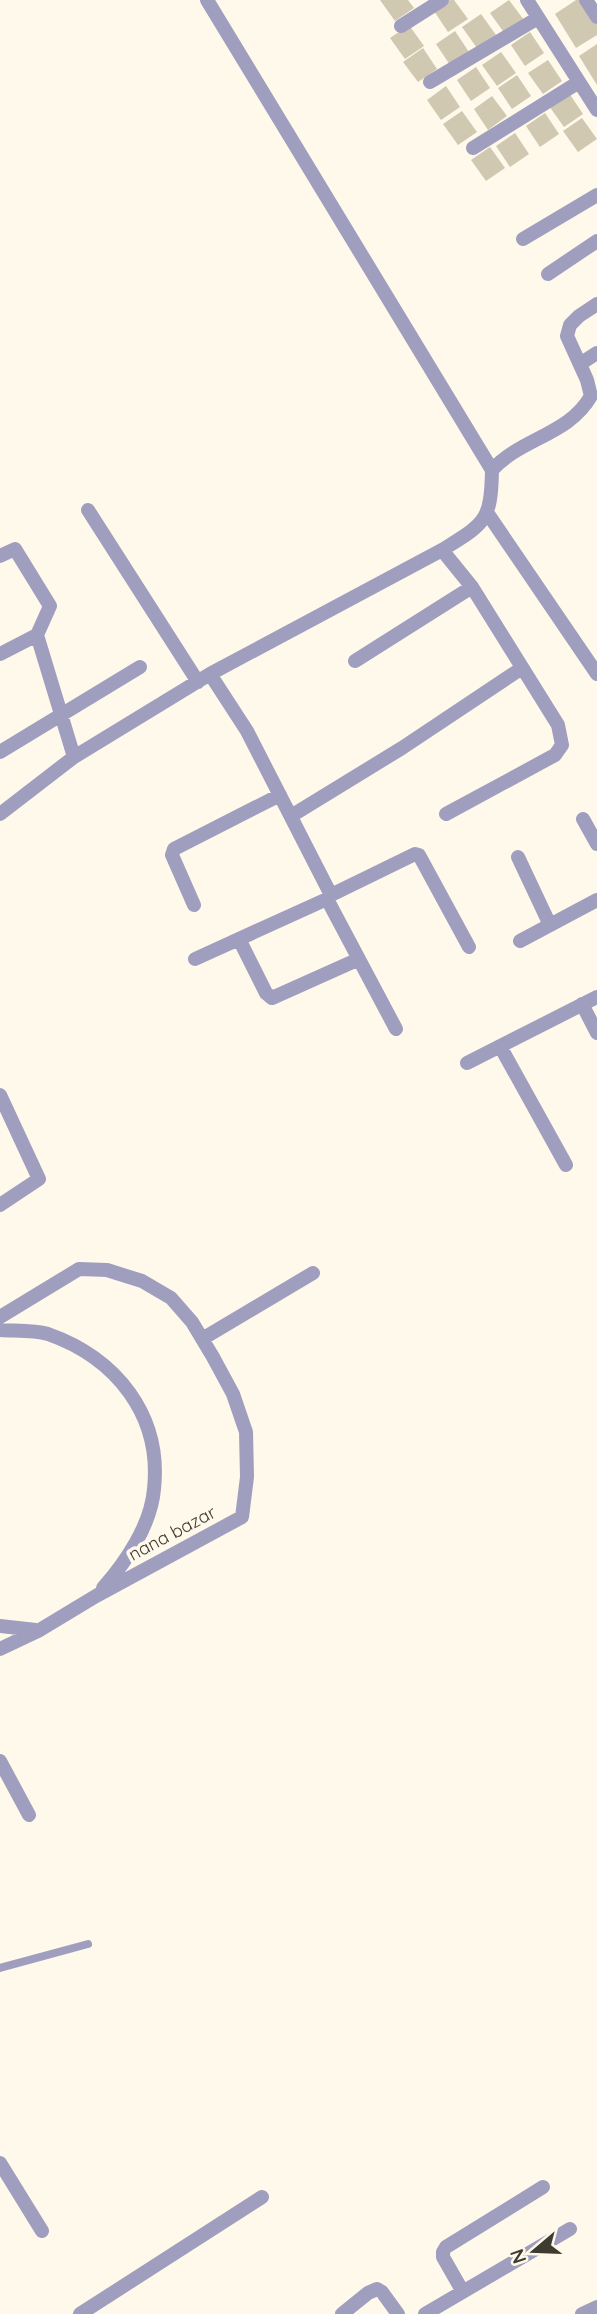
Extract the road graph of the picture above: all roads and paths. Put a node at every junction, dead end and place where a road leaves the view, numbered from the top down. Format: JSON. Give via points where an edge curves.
{"nodes":[{"id":1,"x":207,"y":0,"type":"edge"},
{"id":2,"x":442,"y":0,"type":"edge"},
{"id":3,"x":527,"y":0,"type":"edge"},
{"id":4,"x":586,"y":0,"type":"edge"},
{"id":5,"x":597,"y":17,"type":"edge"},
{"id":6,"x":538,"y":18,"type":"junction"},
{"id":7,"x":401,"y":26,"type":"dead end"},
{"id":8,"x":430,"y":82,"type":"dead end"},
{"id":9,"x":579,"y":82,"type":"junction"},
{"id":10,"x":597,"y":110,"type":"edge"},
{"id":11,"x":473,"y":148,"type":"dead end"},
{"id":12,"x":597,"y":195,"type":"edge"},
{"id":13,"x":523,"y":239,"type":"dead end"},
{"id":14,"x":597,"y":241,"type":"edge"},
{"id":15,"x":548,"y":274,"type":"dead end"},
{"id":16,"x":597,"y":304,"type":"edge"},
{"id":17,"x":597,"y":353,"type":"edge"},
{"id":18,"x":580,"y":364,"type":"junction"},
{"id":19,"x":492,"y":470,"type":"junction"},
{"id":20,"x":88,"y":510,"type":"dead end"},
{"id":21,"x":488,"y":514,"type":"junction"},
{"id":22,"x":442,"y":550,"type":"junction"},
{"id":23,"x":0,"y":556,"type":"edge"},
{"id":24,"x":472,"y":587,"type":"junction"},
{"id":25,"x":37,"y":635,"type":"junction"},
{"id":26,"x":0,"y":654,"type":"edge"},
{"id":27,"x":355,"y":661,"type":"dead end"},
{"id":28,"x":140,"y":667,"type":"dead end"},
{"id":29,"x":522,"y":668,"type":"junction"},
{"id":30,"x":597,"y":674,"type":"edge"},
{"id":31,"x":204,"y":678,"type":"junction"},
{"id":32,"x":61,"y":716,"type":"junction"},
{"id":33,"x":0,"y":752,"type":"edge"},
{"id":34,"x":74,"y":757,"type":"junction"},
{"id":35,"x":280,"y":795,"type":"junction"},
{"id":36,"x":0,"y":814,"type":"edge"},
{"id":37,"x":446,"y":814,"type":"dead end"},
{"id":38,"x":291,"y":816,"type":"junction"},
{"id":39,"x":583,"y":819,"type":"dead end"},
{"id":40,"x":597,"y":844,"type":"edge"},
{"id":41,"x":518,"y":857,"type":"dead end"},
{"id":42,"x":329,"y":897,"type":"junction"},
{"id":43,"x":597,"y":900,"type":"edge"},
{"id":44,"x":194,"y":905,"type":"dead end"},
{"id":45,"x":550,"y":925,"type":"junction"},
{"id":46,"x":239,"y":939,"type":"junction"},
{"id":47,"x":520,"y":941,"type":"dead end"},
{"id":48,"x":469,"y":947,"type":"dead end"},
{"id":49,"x":195,"y":958,"type":"dead end"},
{"id":50,"x":359,"y":959,"type":"junction"},
{"id":51,"x":597,"y":997,"type":"edge"},
{"id":52,"x":582,"y":1004,"type":"junction"},
{"id":53,"x":396,"y":1029,"type":"dead end"},
{"id":54,"x":597,"y":1032,"type":"edge"},
{"id":55,"x":500,"y":1046,"type":"junction"},
{"id":56,"x":467,"y":1063,"type":"dead end"},
{"id":57,"x":0,"y":1095,"type":"edge"},
{"id":58,"x":566,"y":1165,"type":"dead end"},
{"id":59,"x":0,"y":1205,"type":"edge"},
{"id":60,"x":313,"y":1273,"type":"dead end"},
{"id":61,"x":0,"y":1317,"type":"edge"},
{"id":62,"x":0,"y":1330,"type":"edge"},
{"id":63,"x":202,"y":1339,"type":"junction"},
{"id":64,"x":96,"y":1596,"type":"junction"},
{"id":65,"x":0,"y":1626,"type":"edge"},
{"id":66,"x":38,"y":1631,"type":"junction"},
{"id":67,"x":0,"y":1649,"type":"edge"},
{"id":68,"x":0,"y":1761,"type":"edge"},
{"id":69,"x":29,"y":1815,"type":"dead end"},
{"id":70,"x":88,"y":1944,"type":"dead end"},
{"id":71,"x":0,"y":1968,"type":"edge"},
{"id":72,"x":0,"y":2163,"type":"edge"},
{"id":73,"x":543,"y":2187,"type":"dead end"},
{"id":74,"x":262,"y":2197,"type":"dead end"},
{"id":75,"x":570,"y":2229,"type":"dead end"},
{"id":76,"x":43,"y":2231,"type":"dead end"},
{"id":77,"x":463,"y":2292,"type":"junction"},
{"id":78,"x":597,"y":2307,"type":"edge"},
{"id":79,"x":79,"y":2314,"type":"edge"},
{"id":80,"x":342,"y":2314,"type":"edge"},
{"id":81,"x":398,"y":2314,"type":"edge"},
{"id":82,"x":425,"y":2314,"type":"edge"},
{"id":83,"x":582,"y":2314,"type":"edge"}],
"edges":[{"from":1,"to":19,"type":"street"},
{"from":2,"to":7,"type":"street"},
{"from":3,"to":6,"type":"street"},
{"from":4,"to":5,"type":"street"},
{"from":6,"to":8,"type":"street"},
{"from":6,"to":9,"type":"street"},
{"from":9,"to":10,"type":"street"},
{"from":9,"to":11,"type":"street"},
{"from":12,"to":13,"type":"street"},
{"from":14,"to":15,"type":"street"},
{"from":16,"to":18,"type":"street","via":[[570,325],[567,336]]},
{"from":17,"to":18,"type":"street"},
{"from":18,"to":19,"type":"street","via":[[591,396],[584,408],[570,422],[505,456]]},
{"from":19,"to":21,"type":"street"},
{"from":20,"to":31,"type":"street"},
{"from":21,"to":22,"type":"street","via":[[471,532]]},
{"from":21,"to":30,"type":"street"},
{"from":22,"to":24,"type":"street"},
{"from":22,"to":31,"type":"street"},
{"from":23,"to":25,"type":"street","via":[[15,549],[50,606]]},
{"from":24,"to":27,"type":"street"},
{"from":24,"to":29,"type":"street"},
{"from":25,"to":26,"type":"street"},
{"from":25,"to":32,"type":"street"},
{"from":28,"to":32,"type":"street"},
{"from":29,"to":37,"type":"street","via":[[558,726],[562,745],[555,755]]},
{"from":29,"to":38,"type":"street"},
{"from":31,"to":34,"type":"street"},
{"from":31,"to":35,"type":"street","via":[[247,731]]},
{"from":32,"to":33,"type":"street"},
{"from":32,"to":34,"type":"street"},
{"from":34,"to":36,"type":"street"},
{"from":35,"to":38,"type":"street"},
{"from":35,"to":44,"type":"street","via":[[174,849]]},
{"from":38,"to":42,"type":"street"},
{"from":39,"to":40,"type":"street"},
{"from":41,"to":45,"type":"street"},
{"from":42,"to":46,"type":"street"},
{"from":42,"to":48,"type":"street","via":[[419,855]]},
{"from":42,"to":50,"type":"street"},
{"from":43,"to":45,"type":"street"},
{"from":45,"to":47,"type":"street"},
{"from":46,"to":49,"type":"street"},
{"from":46,"to":50,"type":"street","via":[[272,998]]},
{"from":50,"to":53,"type":"street"},
{"from":51,"to":52,"type":"street"},
{"from":52,"to":54,"type":"street"},
{"from":52,"to":55,"type":"street"},
{"from":55,"to":56,"type":"street"},
{"from":55,"to":58,"type":"street"},
{"from":57,"to":59,"type":"street","via":[[39,1179]]},
{"from":60,"to":63,"type":"street"},
{"from":61,"to":63,"type":"street","name":"nana bazar","via":[[79,1269],[107,1270],[171,1298]]},
{"from":62,"to":64,"type":"street","via":[[46,1334],[93,1355],[129,1389],[153,1438],[155,1490],[142,1530],[123,1565]]},
{"from":63,"to":64,"type":"street","name":"nana bazar","via":[[233,1394],[246,1432],[242,1517]]},
{"from":64,"to":66,"type":"street","name":"nana bazar"},
{"from":65,"to":66,"type":"street"},
{"from":66,"to":67,"type":"street","name":"nana bazar"},
{"from":68,"to":69,"type":"street"},
{"from":70,"to":71,"type":"lane"},
{"from":72,"to":76,"type":"street"},
{"from":73,"to":77,"type":"street","via":[[446,2247],[443,2258]]},
{"from":74,"to":79,"type":"street"},
{"from":75,"to":77,"type":"street"},
{"from":77,"to":82,"type":"street"},
{"from":78,"to":83,"type":"street"},
{"from":80,"to":81,"type":"street","via":[[377,2289]]}]}
